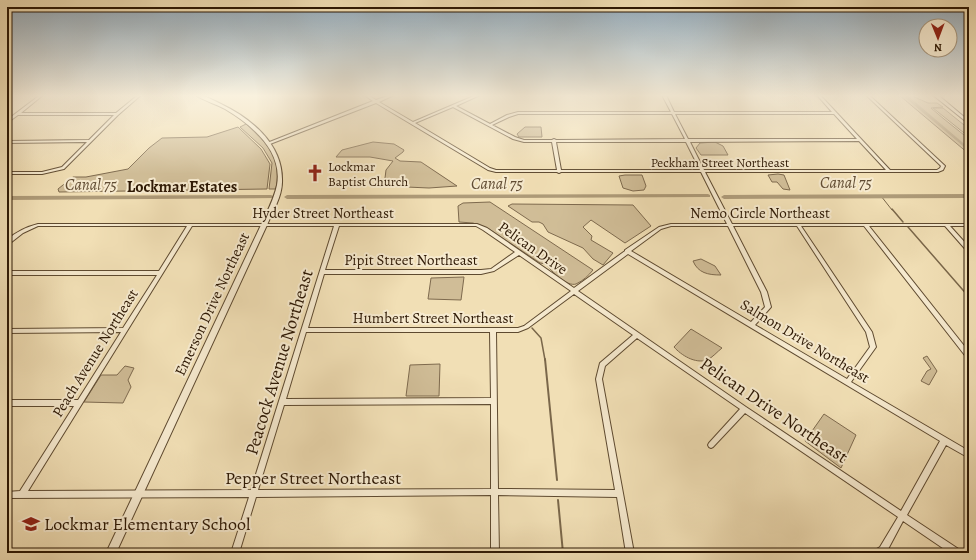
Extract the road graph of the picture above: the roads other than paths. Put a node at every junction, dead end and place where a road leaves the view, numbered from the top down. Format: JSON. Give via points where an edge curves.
{"nodes":[{"id":1,"x":110,"y":121,"type":"edge"},
{"id":2,"x":245,"y":121,"type":"edge"},
{"id":3,"x":327,"y":121,"type":"edge"},
{"id":4,"x":410,"y":121,"type":"edge"},
{"id":5,"x":417,"y":121,"type":"edge"},
{"id":6,"x":482,"y":121,"type":"edge"},
{"id":7,"x":498,"y":121,"type":"edge"},
{"id":8,"x":677,"y":121,"type":"edge"},
{"id":9,"x":842,"y":121,"type":"edge"},
{"id":10,"x":895,"y":121,"type":"edge"},
{"id":11,"x":413,"y":123,"type":"junction"},
{"id":12,"x":490,"y":125,"type":"junction"},
{"id":13,"x":554,"y":140,"type":"junction"},
{"id":14,"x":687,"y":140,"type":"junction"},
{"id":15,"x":860,"y":140,"type":"junction"},
{"id":16,"x":90,"y":141,"type":"junction"},
{"id":17,"x":7,"y":142,"type":"edge"},
{"id":18,"x":269,"y":143,"type":"junction"},
{"id":19,"x":889,"y":171,"type":"junction"},
{"id":20,"x":560,"y":172,"type":"junction"},
{"id":21,"x":703,"y":172,"type":"junction"},
{"id":22,"x":7,"y":173,"type":"edge"},
{"id":23,"x":264,"y":225,"type":"junction"},
{"id":24,"x":337,"y":225,"type":"junction"},
{"id":25,"x":730,"y":225,"type":"junction"},
{"id":26,"x":798,"y":225,"type":"junction"},
{"id":27,"x":865,"y":225,"type":"junction"},
{"id":28,"x":946,"y":225,"type":"junction"},
{"id":29,"x":969,"y":225,"type":"edge"},
{"id":30,"x":190,"y":226,"type":"junction"},
{"id":31,"x":477,"y":226,"type":"joint"},
{"id":32,"x":7,"y":243,"type":"edge"},
{"id":33,"x":969,"y":250,"type":"edge"},
{"id":34,"x":627,"y":251,"type":"junction"},
{"id":35,"x":518,"y":253,"type":"junction"},
{"id":36,"x":322,"y":272,"type":"junction"},
{"id":37,"x":7,"y":273,"type":"edge"},
{"id":38,"x":160,"y":273,"type":"junction"},
{"id":39,"x":573,"y":292,"type":"junction"},
{"id":40,"x":752,"y":325,"type":"junction"},
{"id":41,"x":125,"y":330,"type":"junction"},
{"id":42,"x":304,"y":330,"type":"junction"},
{"id":43,"x":493,"y":330,"type":"junction"},
{"id":44,"x":7,"y":331,"type":"edge"},
{"id":45,"x":638,"y":335,"type":"junction"},
{"id":46,"x":969,"y":356,"type":"edge"},
{"id":47,"x":848,"y":382,"type":"junction"},
{"id":48,"x":494,"y":401,"type":"junction"},
{"id":49,"x":282,"y":402,"type":"junction"},
{"id":50,"x":7,"y":403,"type":"edge"},
{"id":51,"x":80,"y":403,"type":"junction"},
{"id":52,"x":744,"y":409,"type":"junction"},
{"id":53,"x":944,"y":440,"type":"junction"},
{"id":54,"x":711,"y":445,"type":"dead end"},
{"id":55,"x":969,"y":455,"type":"edge"},
{"id":56,"x":495,"y":492,"type":"junction"},
{"id":57,"x":253,"y":493,"type":"junction"},
{"id":58,"x":139,"y":494,"type":"junction"},
{"id":59,"x":619,"y":494,"type":"junction"},
{"id":60,"x":7,"y":495,"type":"edge"},
{"id":61,"x":22,"y":495,"type":"junction"},
{"id":62,"x":904,"y":516,"type":"junction"},
{"id":63,"x":111,"y":553,"type":"edge"},
{"id":64,"x":235,"y":553,"type":"edge"},
{"id":65,"x":495,"y":553,"type":"edge"},
{"id":66,"x":630,"y":553,"type":"edge"},
{"id":67,"x":878,"y":553,"type":"edge"},
{"id":68,"x":957,"y":553,"type":"edge"}],
"edges":[{"from":1,"to":16,"type":"street"},
{"from":2,"to":18,"type":"street","name":"Emerson Drive Northeast"},
{"from":3,"to":18,"type":"street"},
{"from":4,"to":11,"type":"street"},
{"from":5,"to":11,"type":"street"},
{"from":6,"to":12,"type":"street"},
{"from":7,"to":12,"type":"street"},
{"from":8,"to":14,"type":"street"},
{"from":9,"to":15,"type":"street"},
{"from":10,"to":19,"type":"street","name":"Peckham Street Northeast","via":[[943,166],[938,171]]},
{"from":11,"to":20,"type":"street","name":"Peckham Street Northeast","via":[[489,169]]},
{"from":12,"to":13,"type":"street","via":[[524,141]]},
{"from":13,"to":14,"type":"street"},
{"from":13,"to":20,"type":"street"},
{"from":14,"to":15,"type":"street"},
{"from":14,"to":21,"type":"street"},
{"from":15,"to":19,"type":"street"},
{"from":16,"to":17,"type":"street"},
{"from":16,"to":22,"type":"street","via":[[63,168],[56,171]]},
{"from":18,"to":23,"type":"street","name":"Emerson Drive Northeast","via":[[276,156],[280,180],[277,195]]},
{"from":19,"to":21,"type":"street","name":"Peckham Street Northeast"},
{"from":20,"to":21,"type":"street","name":"Peckham Street Northeast"},
{"from":21,"to":25,"type":"street"},
{"from":23,"to":24,"type":"street","name":"Hyder Street Northeast"},
{"from":23,"to":30,"type":"street","name":"Hyder Street Northeast"},
{"from":23,"to":58,"type":"street","name":"Emerson Drive Northeast"},
{"from":24,"to":31,"type":"street","name":"Hyder Street Northeast"},
{"from":24,"to":36,"type":"street","name":"Peacock Avenue Northeast"},
{"from":25,"to":26,"type":"street","name":"Nemo Circle Northeast"},
{"from":25,"to":34,"type":"street","name":"Nemo Circle Northeast","via":[[671,225],[659,228]]},
{"from":25,"to":40,"type":"street","via":[[768,307]]},
{"from":26,"to":27,"type":"street","name":"Nemo Circle Northeast"},
{"from":26,"to":47,"type":"street","via":[[869,332],[873,347]]},
{"from":27,"to":28,"type":"street","name":"Nemo Circle Northeast"},
{"from":27,"to":46,"type":"street"},
{"from":28,"to":29,"type":"street","name":"Nemo Circle Northeast"},
{"from":28,"to":33,"type":"street"},
{"from":30,"to":32,"type":"street","name":"Hyder Street Northeast","via":[[38,226],[17,233]]},
{"from":30,"to":38,"type":"street","name":"Peach Avenue Northeast"},
{"from":31,"to":35,"type":"street","name":"Pelican Drive"},
{"from":34,"to":39,"type":"street","name":"Nemo Circle Northeast"},
{"from":34,"to":40,"type":"street","name":"Salmon Drive Northeast"},
{"from":35,"to":36,"type":"street","name":"Pipit Street Northeast","via":[[492,270],[481,272]]},
{"from":35,"to":39,"type":"street","name":"Pelican Drive"},
{"from":36,"to":42,"type":"street","name":"Peacock Avenue Northeast"},
{"from":37,"to":38,"type":"street"},
{"from":38,"to":41,"type":"street","name":"Peach Avenue Northeast"},
{"from":39,"to":43,"type":"street","name":"Humbert Street Northeast","via":[[526,327],[517,330]]},
{"from":39,"to":45,"type":"street","name":"Pelican Drive Northeast"},
{"from":40,"to":47,"type":"street","name":"Salmon Drive Northeast"},
{"from":41,"to":44,"type":"street"},
{"from":41,"to":51,"type":"street","name":"Peach Avenue Northeast"},
{"from":42,"to":43,"type":"street","name":"Humbert Street Northeast"},
{"from":42,"to":49,"type":"street","name":"Peacock Avenue Northeast"},
{"from":43,"to":48,"type":"street"},
{"from":45,"to":52,"type":"street","name":"Pelican Drive Northeast"},
{"from":45,"to":59,"type":"street","via":[[602,366],[598,379]]},
{"from":47,"to":53,"type":"street","name":"Salmon Drive Northeast"},
{"from":48,"to":49,"type":"street"},
{"from":48,"to":56,"type":"street"},
{"from":49,"to":57,"type":"street","name":"Peacock Avenue Northeast"},
{"from":50,"to":51,"type":"street"},
{"from":51,"to":61,"type":"street","name":"Peach Avenue Northeast"},
{"from":52,"to":54,"type":"street"},
{"from":52,"to":62,"type":"street","name":"Pelican Drive Northeast"},
{"from":53,"to":55,"type":"street","name":"Salmon Drive Northeast"},
{"from":53,"to":62,"type":"street"},
{"from":56,"to":57,"type":"street","name":"Pepper Street Northeast"},
{"from":56,"to":59,"type":"street","name":"Pepper Street Northeast"},
{"from":56,"to":65,"type":"street"},
{"from":57,"to":58,"type":"street","name":"Pepper Street Northeast"},
{"from":57,"to":64,"type":"street","name":"Peacock Avenue Northeast"},
{"from":58,"to":61,"type":"street","name":"Pepper Street Northeast"},
{"from":58,"to":63,"type":"street","name":"Emerson Drive Northeast"},
{"from":59,"to":66,"type":"street"},
{"from":60,"to":61,"type":"street","name":"Pepper Street Northeast"},
{"from":62,"to":67,"type":"street","via":[[883,550]]},
{"from":62,"to":68,"type":"street","name":"Pelican Drive Northeast"}]}
